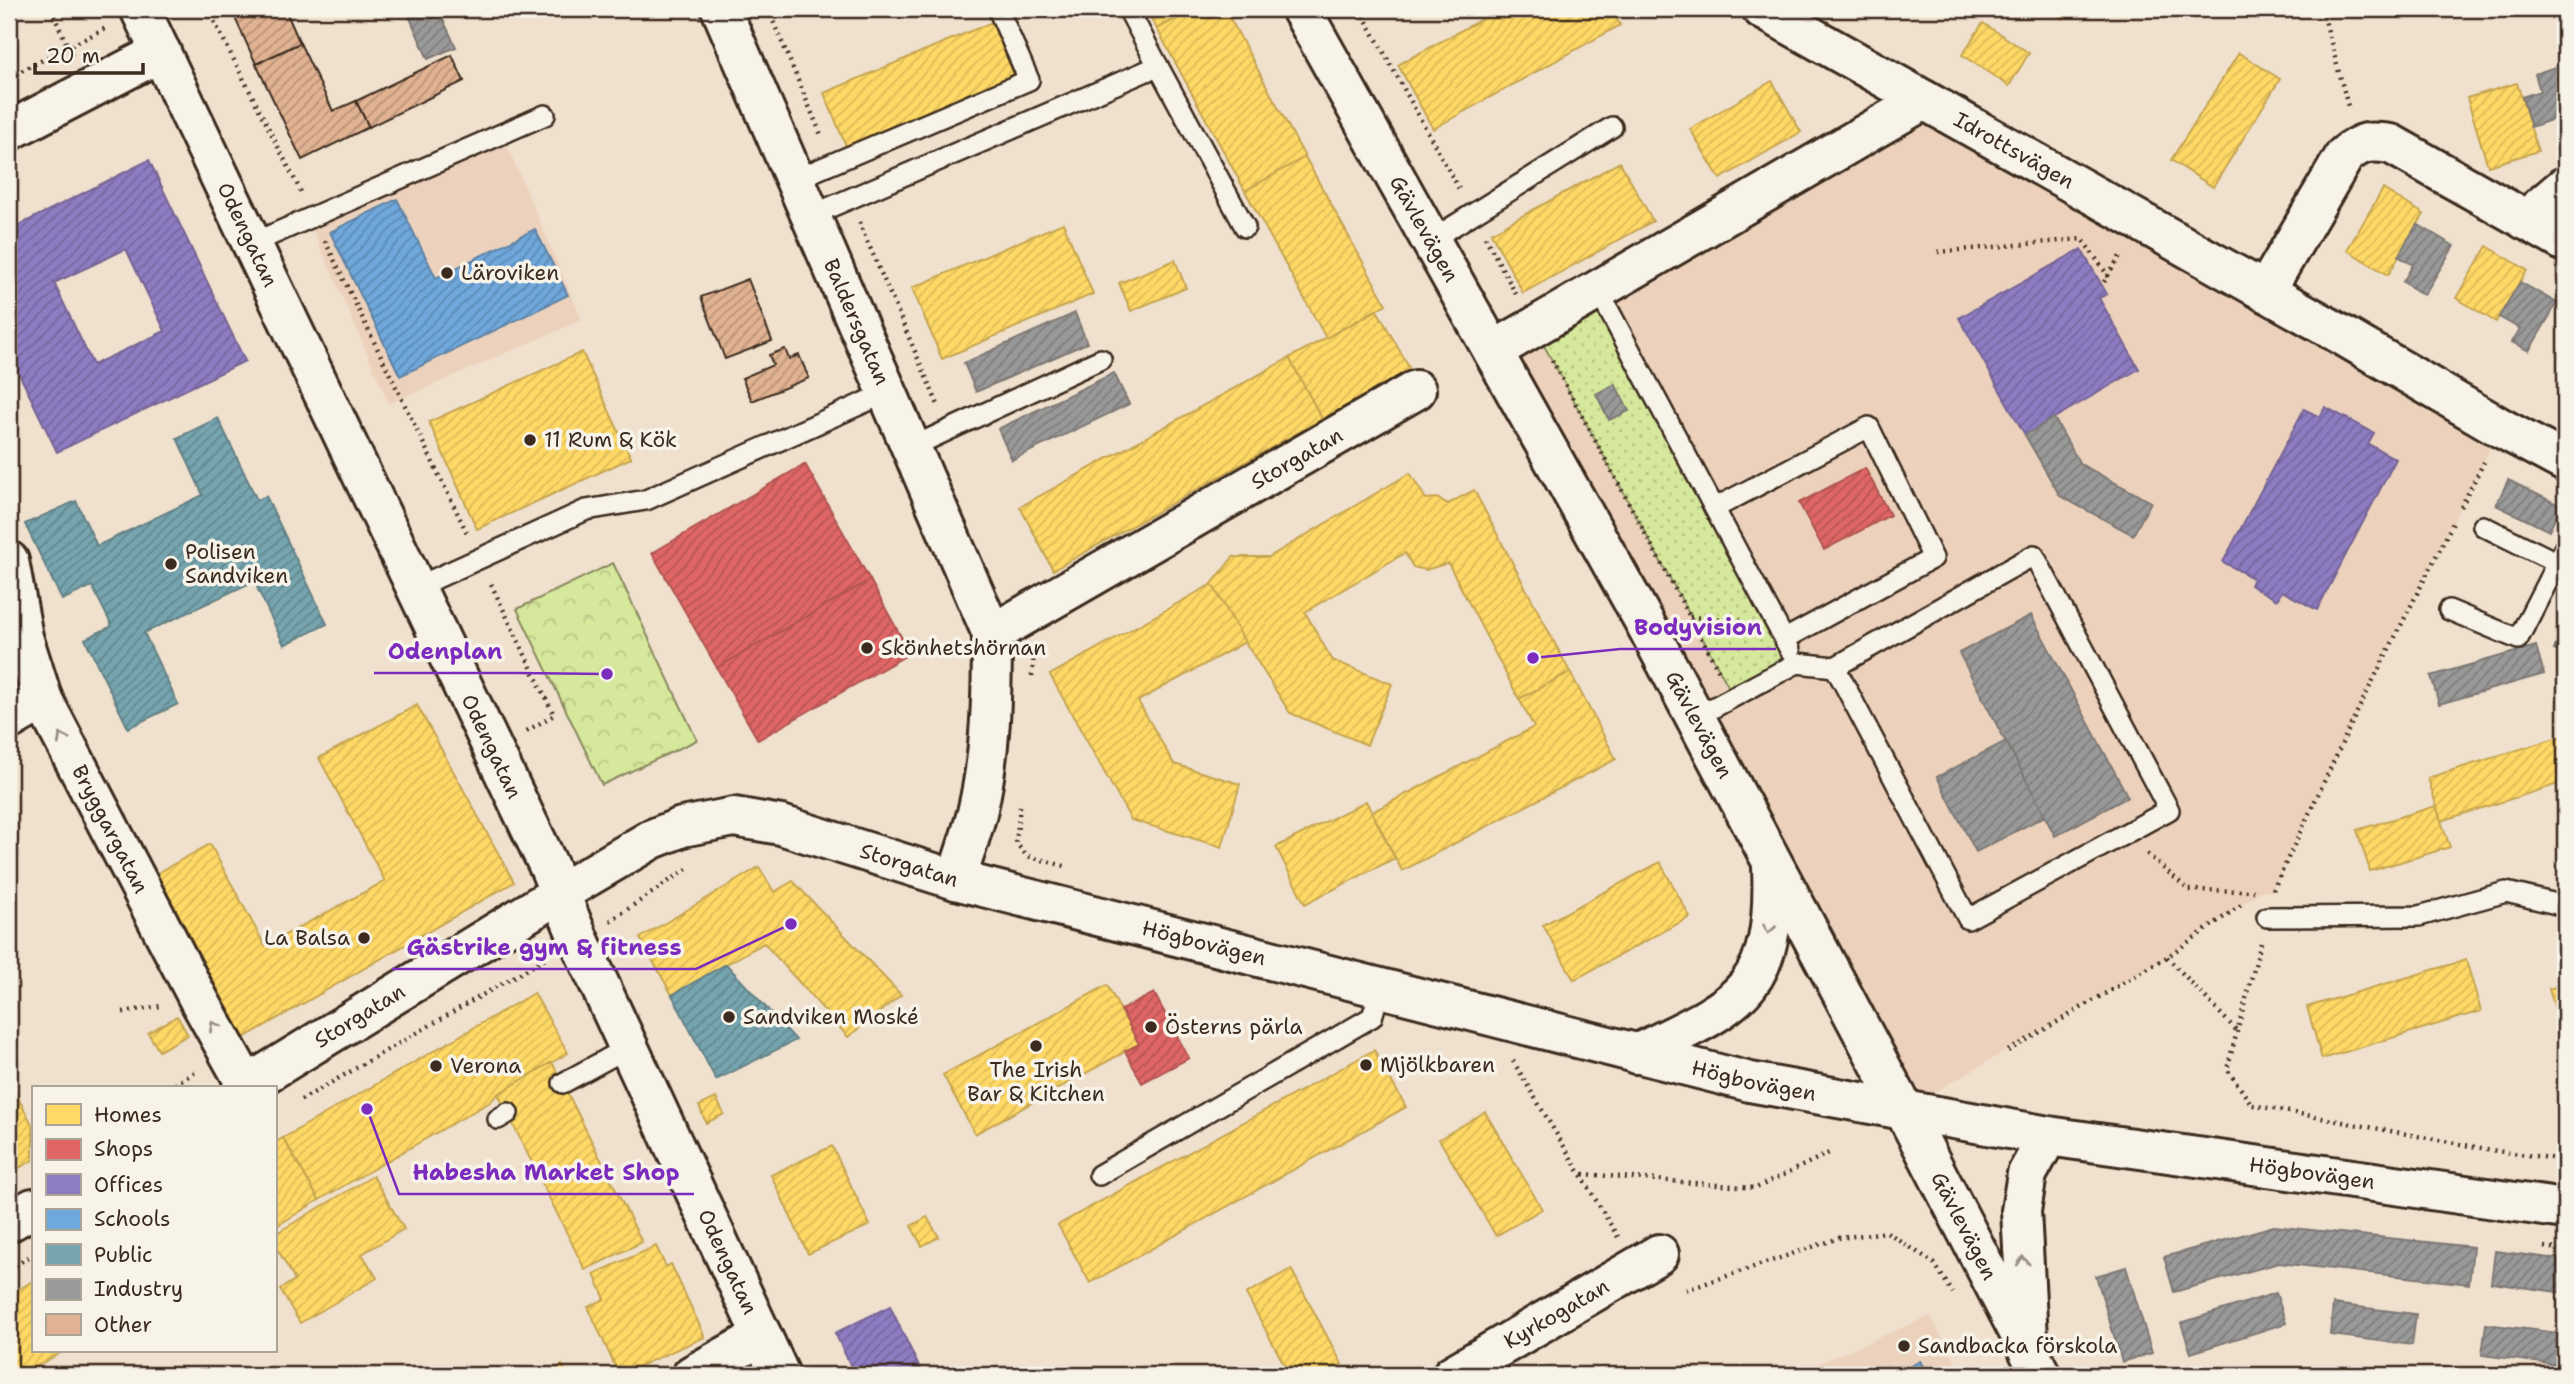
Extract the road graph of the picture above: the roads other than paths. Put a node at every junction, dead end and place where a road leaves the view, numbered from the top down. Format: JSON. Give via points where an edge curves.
{"nodes":[{"id":1,"x":140,"y":9,"type":"edge"},
{"id":2,"x":721,"y":9,"type":"edge"},
{"id":3,"x":998,"y":9,"type":"edge"},
{"id":4,"x":1128,"y":9,"type":"edge"},
{"id":5,"x":1301,"y":9,"type":"edge"},
{"id":6,"x":1762,"y":9,"type":"edge"},
{"id":7,"x":161,"y":52,"type":"junction"},
{"id":8,"x":1158,"y":66,"type":"junction"},
{"id":9,"x":1924,"y":100,"type":"junction"},
{"id":10,"x":545,"y":115,"type":"dead end"},
{"id":11,"x":1612,"y":127,"type":"dead end"},
{"id":12,"x":9,"y":131,"type":"edge"},
{"id":13,"x":796,"y":179,"type":"junction"},
{"id":14,"x":2565,"y":186,"type":"edge"},
{"id":15,"x":812,"y":215,"type":"junction"},
{"id":16,"x":2525,"y":220,"type":"junction"},
{"id":17,"x":1245,"y":227,"type":"dead end"},
{"id":18,"x":1430,"y":240,"type":"junction"},
{"id":19,"x":2565,"y":242,"type":"edge"},
{"id":20,"x":253,"y":243,"type":"junction"},
{"id":21,"x":1598,"y":290,"type":"junction"},
{"id":22,"x":2265,"y":292,"type":"junction"},
{"id":23,"x":1493,"y":351,"type":"junction"},
{"id":24,"x":1101,"y":359,"type":"dead end"},
{"id":25,"x":1416,"y":390,"type":"dead end"},
{"id":26,"x":888,"y":392,"type":"junction"},
{"id":27,"x":912,"y":447,"type":"junction"},
{"id":28,"x":2565,"y":463,"type":"edge"},
{"id":29,"x":1715,"y":508,"type":"junction"},
{"id":30,"x":2483,"y":526,"type":"dead end"},
{"id":31,"x":2562,"y":555,"type":"edge"},
{"id":32,"x":9,"y":561,"type":"edge"},
{"id":33,"x":417,"y":587,"type":"junction"},
{"id":34,"x":2449,"y":610,"type":"dead end"},
{"id":35,"x":1780,"y":630,"type":"junction"},
{"id":36,"x":992,"y":634,"type":"junction"},
{"id":37,"x":1797,"y":663,"type":"junction"},
{"id":38,"x":1835,"y":667,"type":"junction"},
{"id":39,"x":43,"y":700,"type":"junction"},
{"id":40,"x":1696,"y":718,"type":"junction"},
{"id":41,"x":9,"y":720,"type":"edge"},
{"id":42,"x":1772,"y":861,"type":"junction"},
{"id":43,"x":956,"y":880,"type":"junction"},
{"id":44,"x":560,"y":893,"type":"junction"},
{"id":45,"x":2565,"y":906,"type":"edge"},
{"id":46,"x":2267,"y":918,"type":"road end"},
{"id":47,"x":1380,"y":990,"type":"junction"},
{"id":48,"x":629,"y":1047,"type":"junction"},
{"id":49,"x":1636,"y":1054,"type":"junction"},
{"id":50,"x":563,"y":1083,"type":"dead end"},
{"id":51,"x":244,"y":1086,"type":"edge"},
{"id":52,"x":247,"y":1086,"type":"edge"},
{"id":53,"x":1904,"y":1110,"type":"junction"},
{"id":54,"x":2049,"y":1136,"type":"junction"},
{"id":55,"x":1099,"y":1175,"type":"dead end"},
{"id":56,"x":32,"y":1209,"type":"edge"},
{"id":57,"x":2565,"y":1209,"type":"edge"},
{"id":58,"x":9,"y":1222,"type":"edge"},
{"id":59,"x":1646,"y":1262,"type":"road end"},
{"id":60,"x":762,"y":1336,"type":"junction"},
{"id":61,"x":2035,"y":1364,"type":"edge"},
{"id":62,"x":692,"y":1375,"type":"edge"},
{"id":63,"x":780,"y":1375,"type":"edge"},
{"id":64,"x":1452,"y":1375,"type":"edge"}],
"edges":[{"from":1,"to":7,"type":"street","name":"Odengatan"},
{"from":2,"to":13,"type":"street","name":"Baldersgatan"},
{"from":3,"to":13,"type":"lane","via":[[1029,80]]},
{"from":4,"to":8,"type":"lane"},
{"from":5,"to":18,"type":"street","name":"Gävlevägen"},
{"from":6,"to":9,"type":"street","name":"Idrottsvägen"},
{"from":7,"to":12,"type":"street"},
{"from":7,"to":20,"type":"street","name":"Odengatan"},
{"from":8,"to":15,"type":"lane"},
{"from":8,"to":17,"type":"lane"},
{"from":9,"to":21,"type":"street"},
{"from":9,"to":22,"type":"street","name":"Idrottsvägen"},
{"from":10,"to":20,"type":"lane"},
{"from":11,"to":18,"type":"lane"},
{"from":13,"to":15,"type":"street","name":"Baldersgatan"},
{"from":14,"to":16,"type":"street"},
{"from":15,"to":26,"type":"street","name":"Baldersgatan"},
{"from":16,"to":19,"type":"street"},
{"from":16,"to":22,"type":"street","via":[[2391,144],[2358,144],[2346,155]]},
{"from":18,"to":23,"type":"street","name":"Gävlevägen"},
{"from":20,"to":33,"type":"street","name":"Odengatan"},
{"from":21,"to":23,"type":"street"},
{"from":21,"to":29,"type":"lane"},
{"from":22,"to":28,"type":"street","name":"Idrottsvägen"},
{"from":23,"to":40,"type":"street","name":"Gävlevägen"},
{"from":24,"to":27,"type":"lane"},
{"from":25,"to":36,"type":"street","name":"Storgatan"},
{"from":26,"to":27,"type":"street","name":"Baldersgatan"},
{"from":26,"to":33,"type":"lane","via":[[646,500],[586,510]]},
{"from":27,"to":36,"type":"street","name":"Baldersgatan"},
{"from":29,"to":35,"type":"lane"},
{"from":29,"to":35,"type":"lane","via":[[1869,427],[1933,558]]},
{"from":30,"to":31,"type":"lane"},
{"from":31,"to":34,"type":"lane","via":[[2518,639]]},
{"from":32,"to":39,"type":"street","name":"Bryggargatan","via":[[23,637]]},
{"from":33,"to":44,"type":"street","name":"Odengatan"},
{"from":35,"to":37,"type":"lane"},
{"from":36,"to":43,"type":"street","name":"Storgatan","via":[[986,760],[977,813]]},
{"from":37,"to":38,"type":"lane"},
{"from":37,"to":40,"type":"lane"},
{"from":38,"to":38,"type":"lane","via":[[1968,919],[2169,810],[2034,555]]},
{"from":39,"to":41,"type":"street"},
{"from":51,"to":39,"type":"street","name":"Bryggargatan","one_way":true},
{"from":40,"to":42,"type":"street","name":"Gävlevägen"},
{"from":42,"to":49,"type":"street","one_way":true,"via":[[1768,937],[1761,966],[1746,990],[1727,1007]]},
{"from":42,"to":53,"type":"street","name":"Gävlevägen"},
{"from":43,"to":44,"type":"street","name":"Storgatan","via":[[781,825],[734,817],[663,835]]},
{"from":43,"to":47,"type":"street","name":"Högbovägen"},
{"from":44,"to":48,"type":"street","name":"Odengatan"},
{"from":44,"to":52,"type":"street","name":"Storgatan"},
{"from":45,"to":46,"type":"lane","via":[[2506,892],[2419,916]]},
{"from":47,"to":49,"type":"street","name":"Högbovägen"},
{"from":47,"to":55,"type":"lane","via":[[1372,1017]]},
{"from":48,"to":50,"type":"lane"},
{"from":48,"to":60,"type":"street","name":"Odengatan"},
{"from":49,"to":53,"type":"street","name":"Högbovägen","via":[[1750,1082]]},
{"from":53,"to":54,"type":"street","name":"Högbovägen"},
{"from":53,"to":61,"type":"street","name":"Gävlevägen"},
{"from":54,"to":57,"type":"street","name":"Högbovägen"},
{"from":61,"to":54,"type":"street","one_way":true,"via":[[2021,1211],[2027,1174]]},
{"from":56,"to":58,"type":"street"},
{"from":59,"to":64,"type":"street","name":"Kyrkogatan"},
{"from":60,"to":62,"type":"street"},
{"from":60,"to":63,"type":"street","name":"Odengatan"}]}
